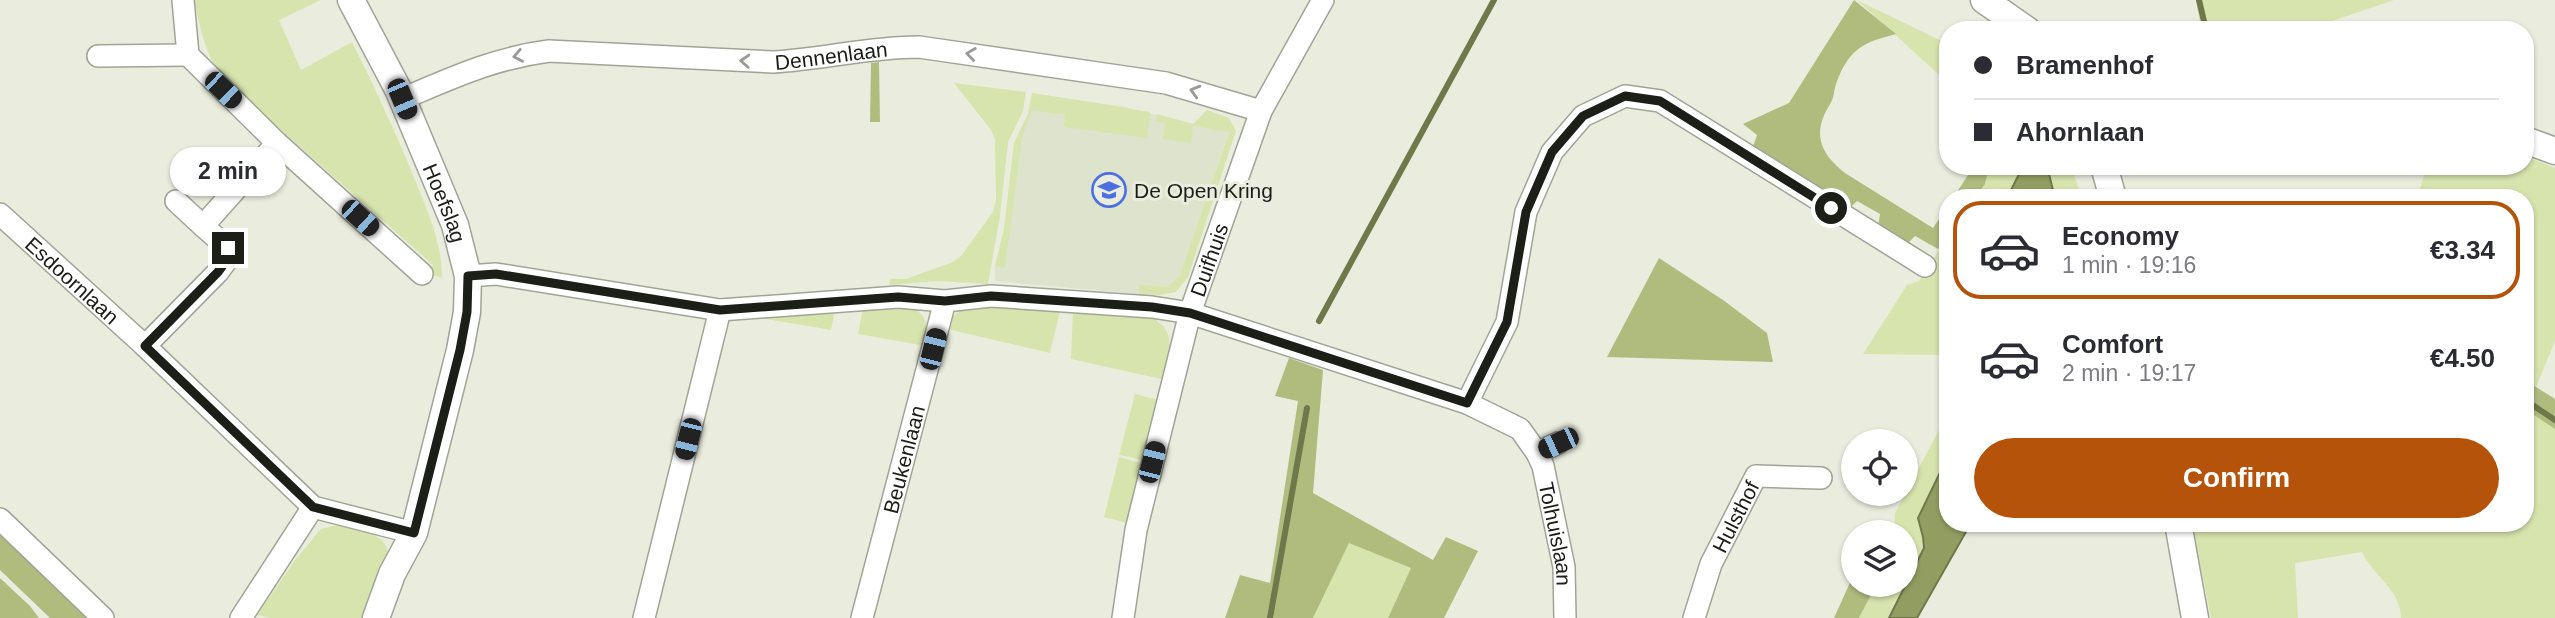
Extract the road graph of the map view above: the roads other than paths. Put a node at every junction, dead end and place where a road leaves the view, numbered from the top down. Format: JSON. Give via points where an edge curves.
{"nodes":[{"id":1,"x":183,"y":0,"type":"edge"},
{"id":2,"x":352,"y":0,"type":"edge"},
{"id":3,"x":1323,"y":0,"type":"edge"},
{"id":4,"x":1984,"y":0,"type":"edge"},
{"id":5,"x":2014,"y":21,"type":"edge"},
{"id":6,"x":188,"y":55,"type":"junction"},
{"id":7,"x":99,"y":56,"type":"dead end"},
{"id":8,"x":402,"y":99,"type":"junction"},
{"id":9,"x":1261,"y":111,"type":"junction"},
{"id":10,"x":2534,"y":143,"type":"edge"},
{"id":11,"x":277,"y":144,"type":"junction"},
{"id":12,"x":2555,"y":151,"type":"edge"},
{"id":13,"x":176,"y":201,"type":"dead end"},
{"id":14,"x":0,"y":214,"type":"edge"},
{"id":15,"x":203,"y":226,"type":"junction"},
{"id":16,"x":1925,"y":267,"type":"dead end"},
{"id":17,"x":422,"y":274,"type":"dead end"},
{"id":18,"x":468,"y":276,"type":"junction"},
{"id":19,"x":945,"y":301,"type":"junction"},
{"id":20,"x":720,"y":310,"type":"junction"},
{"id":21,"x":1190,"y":313,"type":"junction"},
{"id":22,"x":145,"y":346,"type":"junction"},
{"id":23,"x":1467,"y":403,"type":"junction"},
{"id":24,"x":1558,"y":443,"type":"dead end"},
{"id":25,"x":1537,"y":453,"type":"junction"},
{"id":26,"x":1821,"y":478,"type":"dead end"},
{"id":27,"x":313,"y":507,"type":"junction"},
{"id":28,"x":0,"y":519,"type":"edge"},
{"id":29,"x":2180,"y":532,"type":"edge"},
{"id":30,"x":414,"y":533,"type":"junction"},
{"id":31,"x":103,"y":618,"type":"edge"},
{"id":32,"x":241,"y":618,"type":"edge"},
{"id":33,"x":376,"y":618,"type":"edge"},
{"id":34,"x":643,"y":618,"type":"edge"},
{"id":35,"x":862,"y":618,"type":"edge"},
{"id":36,"x":1123,"y":618,"type":"edge"},
{"id":37,"x":1565,"y":618,"type":"edge"},
{"id":38,"x":1694,"y":618,"type":"edge"},
{"id":39,"x":2195,"y":618,"type":"edge"}],
"edges":[{"from":1,"to":6,"type":"street"},
{"from":2,"to":8,"type":"street","name":"Hoefslag"},
{"from":3,"to":9,"type":"street","name":"Duifhuis"},
{"from":4,"to":5,"type":"street"},
{"from":6,"to":7,"type":"street"},
{"from":6,"to":11,"type":"street"},
{"from":9,"to":8,"type":"street","name":"Dennenlaan","one_way":true,"via":[[1166,83],[919,47],[773,62],[549,51],[513,56]]},
{"from":8,"to":18,"type":"street","name":"Hoefslag","via":[[455,225]]},
{"from":9,"to":21,"type":"street","name":"Duifhuis"},
{"from":10,"to":12,"type":"street"},
{"from":11,"to":15,"type":"street"},
{"from":11,"to":17,"type":"street"},
{"from":13,"to":15,"type":"street"},
{"from":14,"to":22,"type":"street","name":"Esdoornlaan"},
{"from":15,"to":22,"type":"street","via":[[231,254]]},
{"from":16,"to":23,"type":"street","via":[[1660,101],[1625,96],[1583,116],[1552,152],[1526,212],[1507,322]]},
{"from":18,"to":20,"type":"street","name":"Tolhuislaan","via":[[496,274]]},
{"from":18,"to":30,"type":"street","name":"Hoefslag","via":[[460,350]]},
{"from":19,"to":20,"type":"street","name":"Tolhuislaan","via":[[898,297]]},
{"from":19,"to":21,"type":"street","name":"Tolhuislaan","via":[[991,296]]},
{"from":19,"to":35,"type":"street","name":"Beukenlaan"},
{"from":20,"to":34,"type":"street"},
{"from":21,"to":23,"type":"street","name":"Tolhuislaan"},
{"from":21,"to":36,"type":"street","name":"Duifhuis","via":[[1136,530]]},
{"from":22,"to":27,"type":"street","name":"Esdoornlaan"},
{"from":23,"to":25,"type":"street","name":"Tolhuislaan","via":[[1520,429]]},
{"from":24,"to":25,"type":"street"},
{"from":25,"to":37,"type":"street","name":"Tolhuislaan","via":[[1564,566]]},
{"from":26,"to":38,"type":"street","name":"Hulsthof","via":[[1756,476],[1711,564]]},
{"from":27,"to":30,"type":"street","name":"Esdoornlaan"},
{"from":27,"to":32,"type":"street"},
{"from":28,"to":31,"type":"street"},
{"from":29,"to":39,"type":"street"},
{"from":30,"to":33,"type":"street","name":"Hoefslag"}]}
